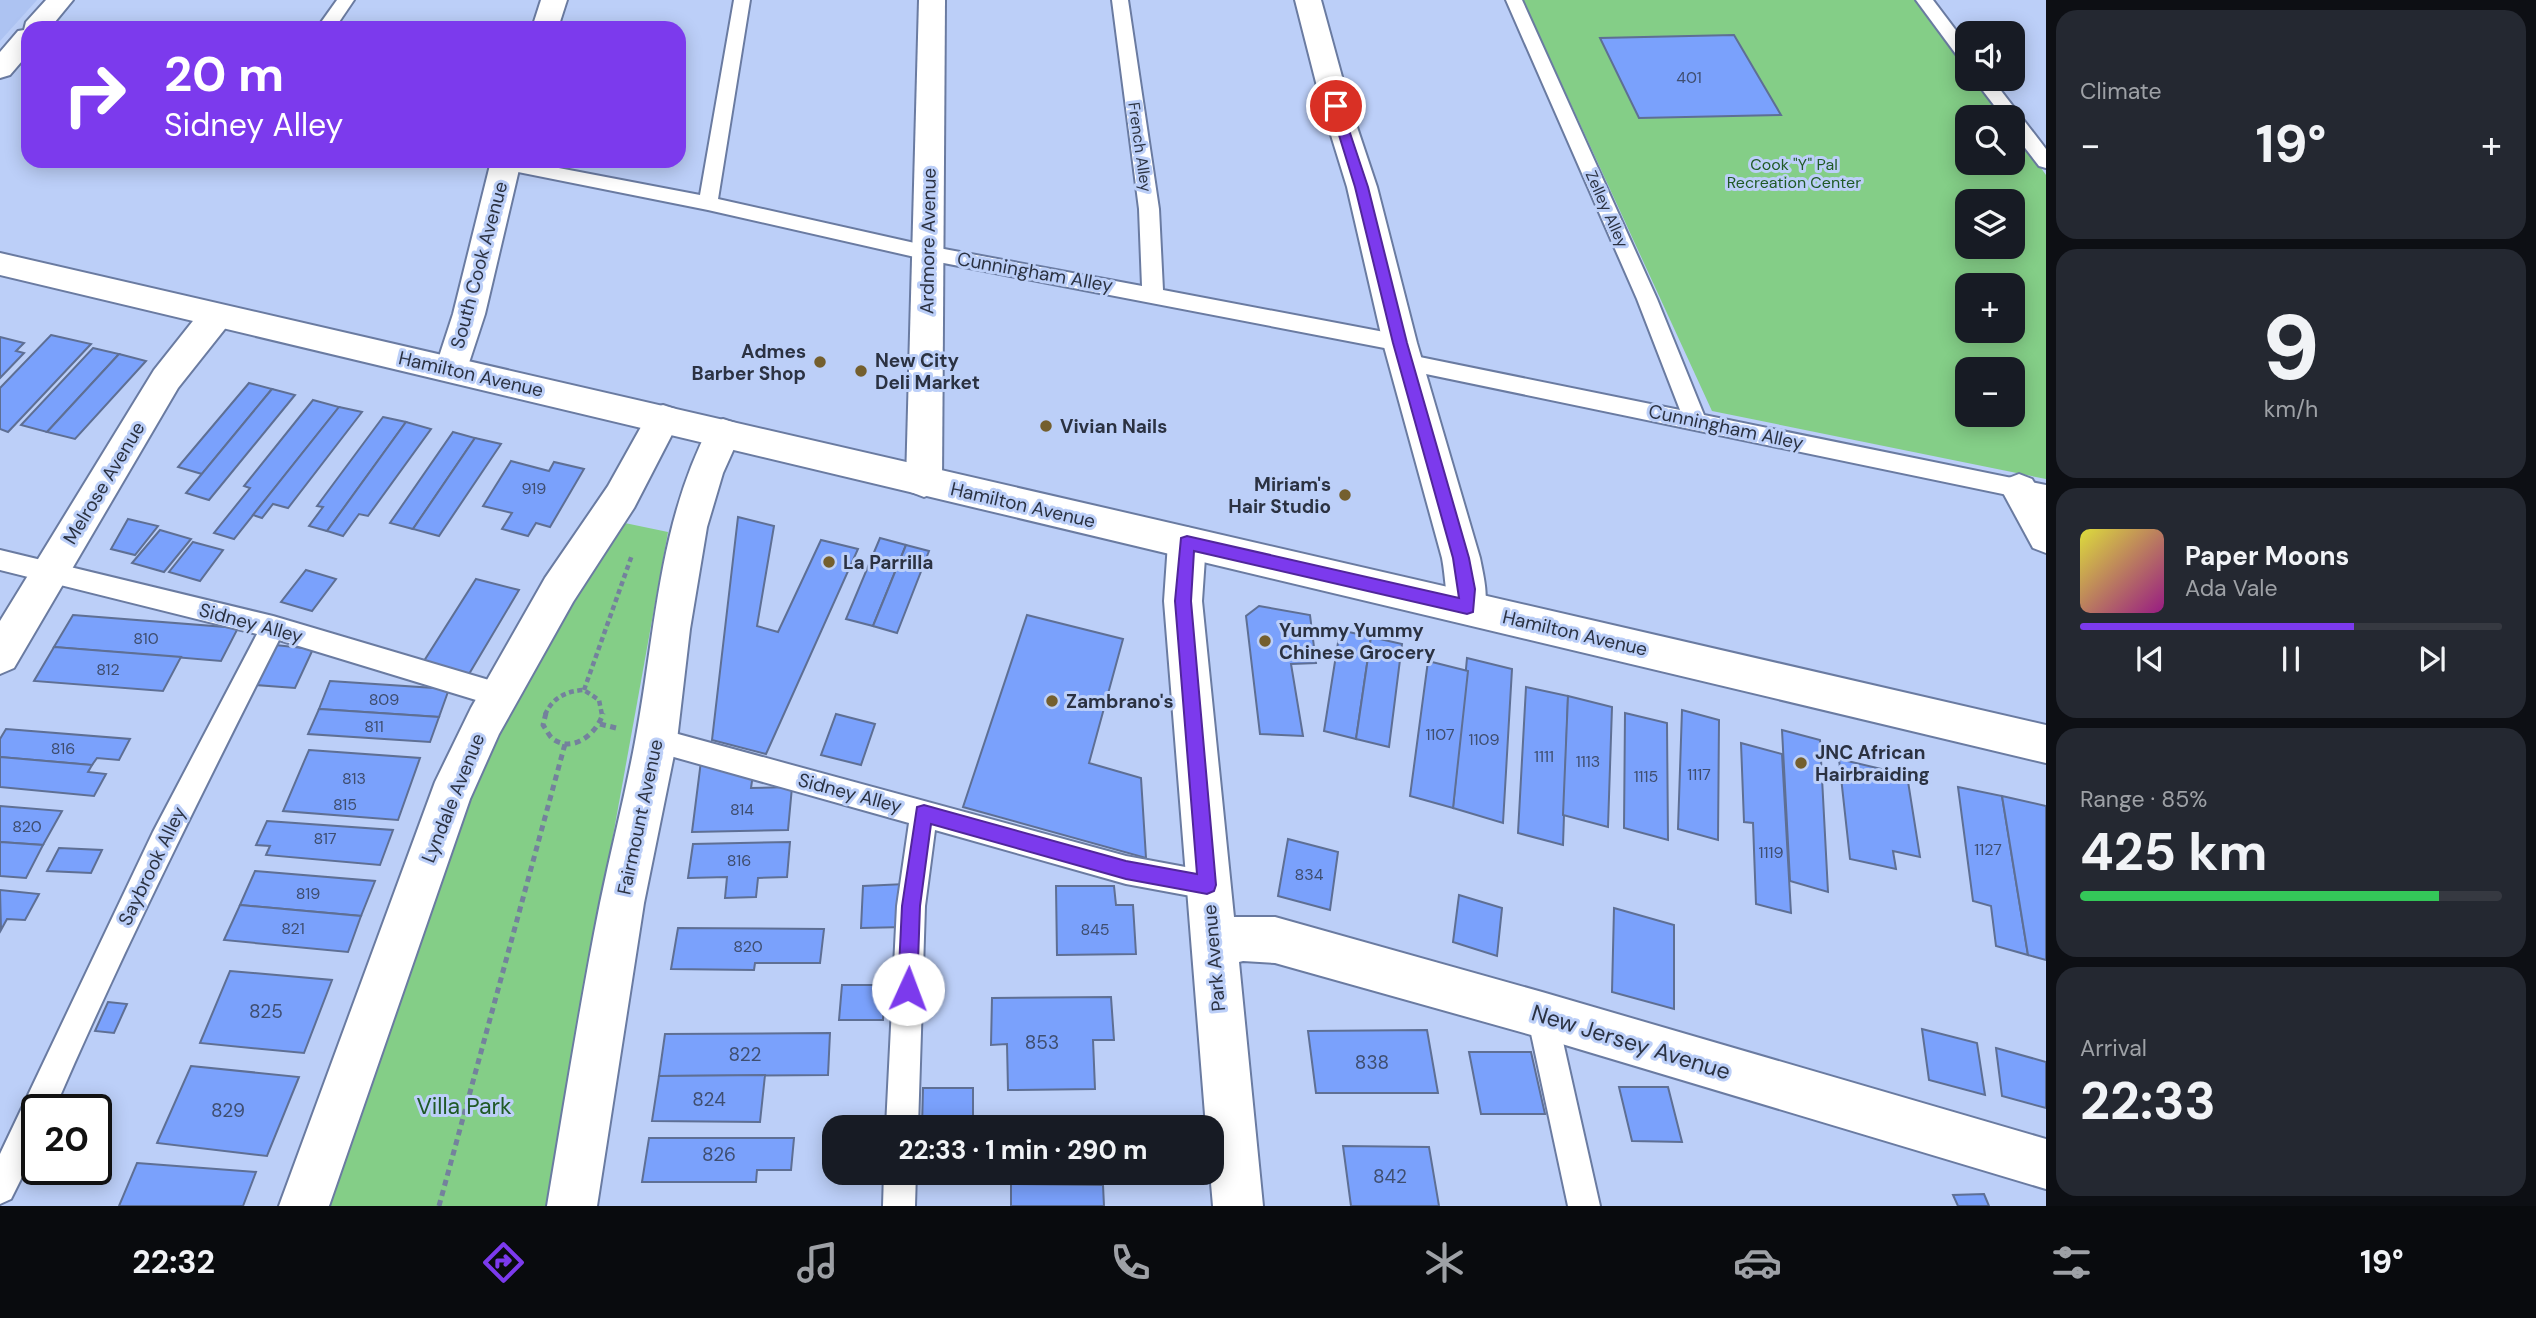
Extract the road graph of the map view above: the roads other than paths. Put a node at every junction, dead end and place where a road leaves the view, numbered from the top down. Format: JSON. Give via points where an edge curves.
{"nodes":[{"id":1,"x":61,"y":0,"type":"edge"},
{"id":2,"x":345,"y":0,"type":"edge"},
{"id":3,"x":554,"y":0,"type":"edge"},
{"id":4,"x":742,"y":0,"type":"edge"},
{"id":5,"x":932,"y":0,"type":"edge"},
{"id":6,"x":1120,"y":0,"type":"edge"},
{"id":7,"x":1308,"y":0,"type":"edge"},
{"id":8,"x":1514,"y":0,"type":"edge"},
{"id":9,"x":1924,"y":0,"type":"edge"},
{"id":10,"x":44,"y":21,"type":"edge"},
{"id":11,"x":331,"y":21,"type":"edge"},
{"id":12,"x":547,"y":21,"type":"edge"},
{"id":13,"x":1955,"y":41,"type":"edge"},
{"id":14,"x":21,"y":47,"type":"edge"},
{"id":15,"x":0,"y":69,"type":"edge"},
{"id":16,"x":1992,"y":91,"type":"edge"},
{"id":17,"x":2003,"y":105,"type":"edge"},
{"id":18,"x":2025,"y":134,"type":"edge"},
{"id":19,"x":2046,"y":162,"type":"edge"},
{"id":20,"x":505,"y":168,"type":"edge"},
{"id":21,"x":531,"y":168,"type":"edge"},
{"id":22,"x":708,"y":203,"type":"junction"},
{"id":23,"x":928,"y":253,"type":"junction"},
{"id":24,"x":0,"y":264,"type":"edge"},
{"id":25,"x":1153,"y":294,"type":"junction"},
{"id":26,"x":216,"y":316,"type":"junction"},
{"id":27,"x":1403,"y":352,"type":"junction"},
{"id":28,"x":452,"y":369,"type":"junction"},
{"id":29,"x":663,"y":419,"type":"junction"},
{"id":30,"x":1695,"y":421,"type":"junction"},
{"id":31,"x":723,"y":433,"type":"junction"},
{"id":32,"x":924,"y":481,"type":"junction"},
{"id":33,"x":2033,"y":491,"type":"edge"},
{"id":34,"x":2046,"y":537,"type":"edge"},
{"id":35,"x":1187,"y":543,"type":"junction"},
{"id":36,"x":0,"y":560,"type":"edge"},
{"id":37,"x":51,"y":573,"type":"junction"},
{"id":38,"x":1467,"y":607,"type":"junction"},
{"id":39,"x":273,"y":627,"type":"junction"},
{"id":40,"x":0,"y":656,"type":"edge"},
{"id":41,"x":499,"y":695,"type":"junction"},
{"id":42,"x":656,"y":740,"type":"junction"},
{"id":43,"x":2046,"y":744,"type":"edge"},
{"id":44,"x":924,"y":813,"type":"junction"},
{"id":45,"x":1207,"y":885,"type":"junction"},
{"id":46,"x":1213,"y":946,"type":"junction"},
{"id":47,"x":1542,"y":1015,"type":"junction"},
{"id":48,"x":45,"y":1094,"type":"edge"},
{"id":49,"x":902,"y":1115,"type":"edge"},
{"id":50,"x":21,"y":1145,"type":"edge"},
{"id":51,"x":2046,"y":1164,"type":"edge"},
{"id":52,"x":900,"y":1185,"type":"edge"},
{"id":53,"x":0,"y":1188,"type":"edge"},
{"id":54,"x":304,"y":1206,"type":"edge"},
{"id":55,"x":572,"y":1206,"type":"edge"},
{"id":56,"x":899,"y":1206,"type":"edge"},
{"id":57,"x":1238,"y":1206,"type":"edge"},
{"id":58,"x":1584,"y":1206,"type":"edge"}],
"edges":[{"from":1,"to":10,"type":"street"},
{"from":2,"to":11,"type":"lane"},
{"from":3,"to":12,"type":"street"},
{"from":4,"to":22,"type":"lane"},
{"from":5,"to":23,"type":"street","name":"Ardmore Avenue"},
{"from":6,"to":25,"type":"lane","name":"French Alley","via":[[1149,209]]},
{"from":7,"to":27,"type":"street"},
{"from":8,"to":30,"type":"lane","name":"Zelley Alley","via":[[1647,299]]},
{"from":9,"to":13,"type":"lane"},
{"from":14,"to":15,"type":"street"},
{"from":16,"to":17,"type":"lane"},
{"from":18,"to":19,"type":"lane"},
{"from":20,"to":28,"type":"street","name":"South Cook Avenue"},
{"from":21,"to":22,"type":"lane","name":"Cunningham Alley"},
{"from":22,"to":23,"type":"lane","name":"Cunningham Alley"},
{"from":23,"to":25,"type":"lane","name":"Cunningham Alley"},
{"from":23,"to":32,"type":"street","name":"Ardmore Avenue"},
{"from":24,"to":26,"type":"street","name":"Hamilton Avenue"},
{"from":25,"to":27,"type":"lane","name":"Cunningham Alley"},
{"from":26,"to":28,"type":"street","name":"Hamilton Avenue"},
{"from":26,"to":37,"type":"street","name":"Melrose Avenue","via":[[166,379]]},
{"from":27,"to":30,"type":"lane","name":"Cunningham Alley"},
{"from":27,"to":38,"type":"street","via":[[1461,558]]},
{"from":28,"to":29,"type":"street","name":"Hamilton Avenue"},
{"from":29,"to":31,"type":"street","name":"Hamilton Avenue"},
{"from":29,"to":41,"type":"street","name":"Lyndale Avenue","via":[[621,497],[559,590]]},
{"from":30,"to":33,"type":"lane","name":"Cunningham Alley"},
{"from":31,"to":32,"type":"street","name":"Hamilton Avenue"},
{"from":31,"to":42,"type":"street","name":"Fairmount Avenue","via":[[689,527]]},
{"from":32,"to":35,"type":"street","name":"Hamilton Avenue"},
{"from":33,"to":34,"type":"street"},
{"from":35,"to":38,"type":"street","name":"Hamilton Avenue"},
{"from":35,"to":45,"type":"street","name":"Park Avenue","via":[[1183,601]]},
{"from":36,"to":37,"type":"lane","name":"Sidney Alley"},
{"from":37,"to":39,"type":"lane","name":"Sidney Alley"},
{"from":37,"to":40,"type":"street","name":"Melrose Avenue"},
{"from":38,"to":43,"type":"street","name":"Hamilton Avenue"},
{"from":39,"to":41,"type":"lane","name":"Sidney Alley"},
{"from":39,"to":48,"type":"lane","name":"Saybrook Alley","via":[[151,866]]},
{"from":41,"to":54,"type":"street","name":"Lyndale Avenue","via":[[450,796]]},
{"from":42,"to":44,"type":"lane","name":"Sidney Alley"},
{"from":42,"to":55,"type":"street","name":"Fairmount Avenue","via":[[622,903]]},
{"from":44,"to":45,"type":"lane","name":"Sidney Alley","via":[[1126,870]]},
{"from":44,"to":49,"type":"lane","via":[[911,906]]},
{"from":45,"to":46,"type":"street","name":"Park Avenue"},
{"from":46,"to":47,"type":"street","name":"New Jersey Avenue","via":[[1244,939],[1275,940]]},
{"from":46,"to":57,"type":"street","name":"Park Avenue"},
{"from":47,"to":51,"type":"street","name":"New Jersey Avenue"},
{"from":47,"to":58,"type":"lane"},
{"from":50,"to":53,"type":"lane","name":"Saybrook Alley"},
{"from":52,"to":56,"type":"lane"}]}
